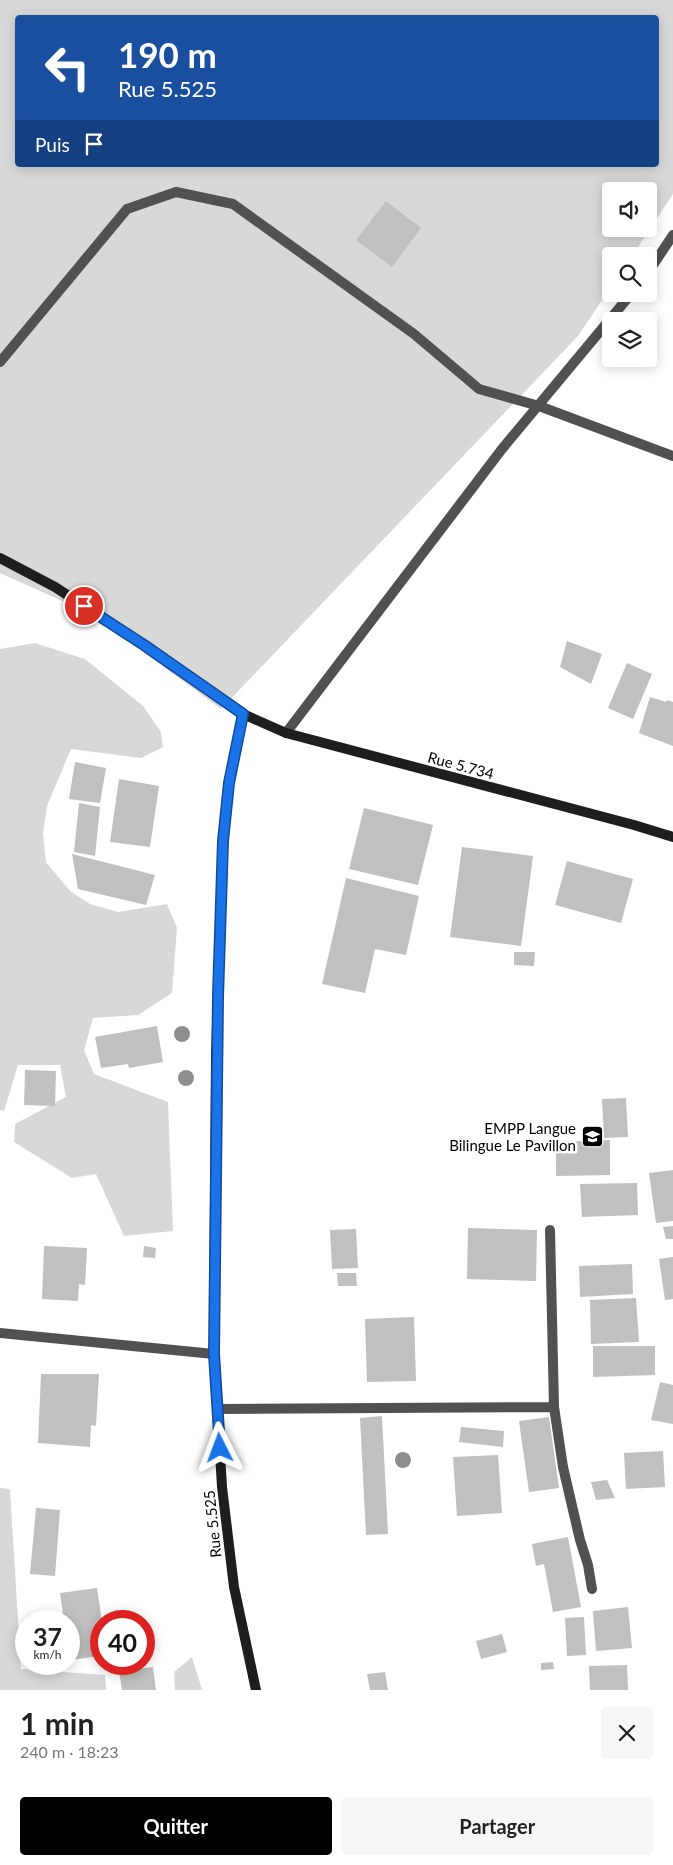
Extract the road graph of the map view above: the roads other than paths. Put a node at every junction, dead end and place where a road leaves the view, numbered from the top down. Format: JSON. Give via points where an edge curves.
{"nodes":[{"id":1,"x":673,"y":234,"type":"edge"},
{"id":2,"x":657,"y":259,"type":"edge"},
{"id":3,"x":624,"y":302,"type":"edge"},
{"id":4,"x":0,"y":362,"type":"edge"},
{"id":5,"x":538,"y":406,"type":"junction"},
{"id":6,"x":673,"y":456,"type":"edge"},
{"id":7,"x":0,"y":558,"type":"edge"},
{"id":8,"x":243,"y":714,"type":"junction"},
{"id":9,"x":286,"y":734,"type":"junction"},
{"id":10,"x":673,"y":837,"type":"edge"},
{"id":11,"x":550,"y":1230,"type":"dead end"},
{"id":12,"x":0,"y":1333,"type":"edge"},
{"id":13,"x":214,"y":1354,"type":"junction"},
{"id":14,"x":554,"y":1407,"type":"junction"},
{"id":15,"x":218,"y":1409,"type":"junction"},
{"id":16,"x":592,"y":1589,"type":"dead end"},
{"id":17,"x":256,"y":1690,"type":"edge"}],
"edges":[{"from":1,"to":2,"type":"street"},
{"from":3,"to":5,"type":"street"},
{"from":4,"to":5,"type":"street","via":[[127,209],[176,192],[233,204],[414,334],[479,390]]},
{"from":5,"to":6,"type":"street"},
{"from":5,"to":9,"type":"street","via":[[451,515]]},
{"from":7,"to":8,"type":"street","via":[[55,586]]},
{"from":8,"to":9,"type":"street","name":"Rue 5.734"},
{"from":8,"to":13,"type":"street","name":"Rue 5.525","via":[[229,783],[223,841],[216,1055]]},
{"from":9,"to":10,"type":"street","name":"Rue 5.734"},
{"from":11,"to":14,"type":"street"},
{"from":12,"to":13,"type":"street"},
{"from":13,"to":15,"type":"street","name":"Rue 5.525"},
{"from":14,"to":15,"type":"street"},
{"from":14,"to":16,"type":"street","via":[[563,1467]]},
{"from":15,"to":17,"type":"street","name":"Rue 5.525","via":[[222,1486],[234,1586]]}]}
